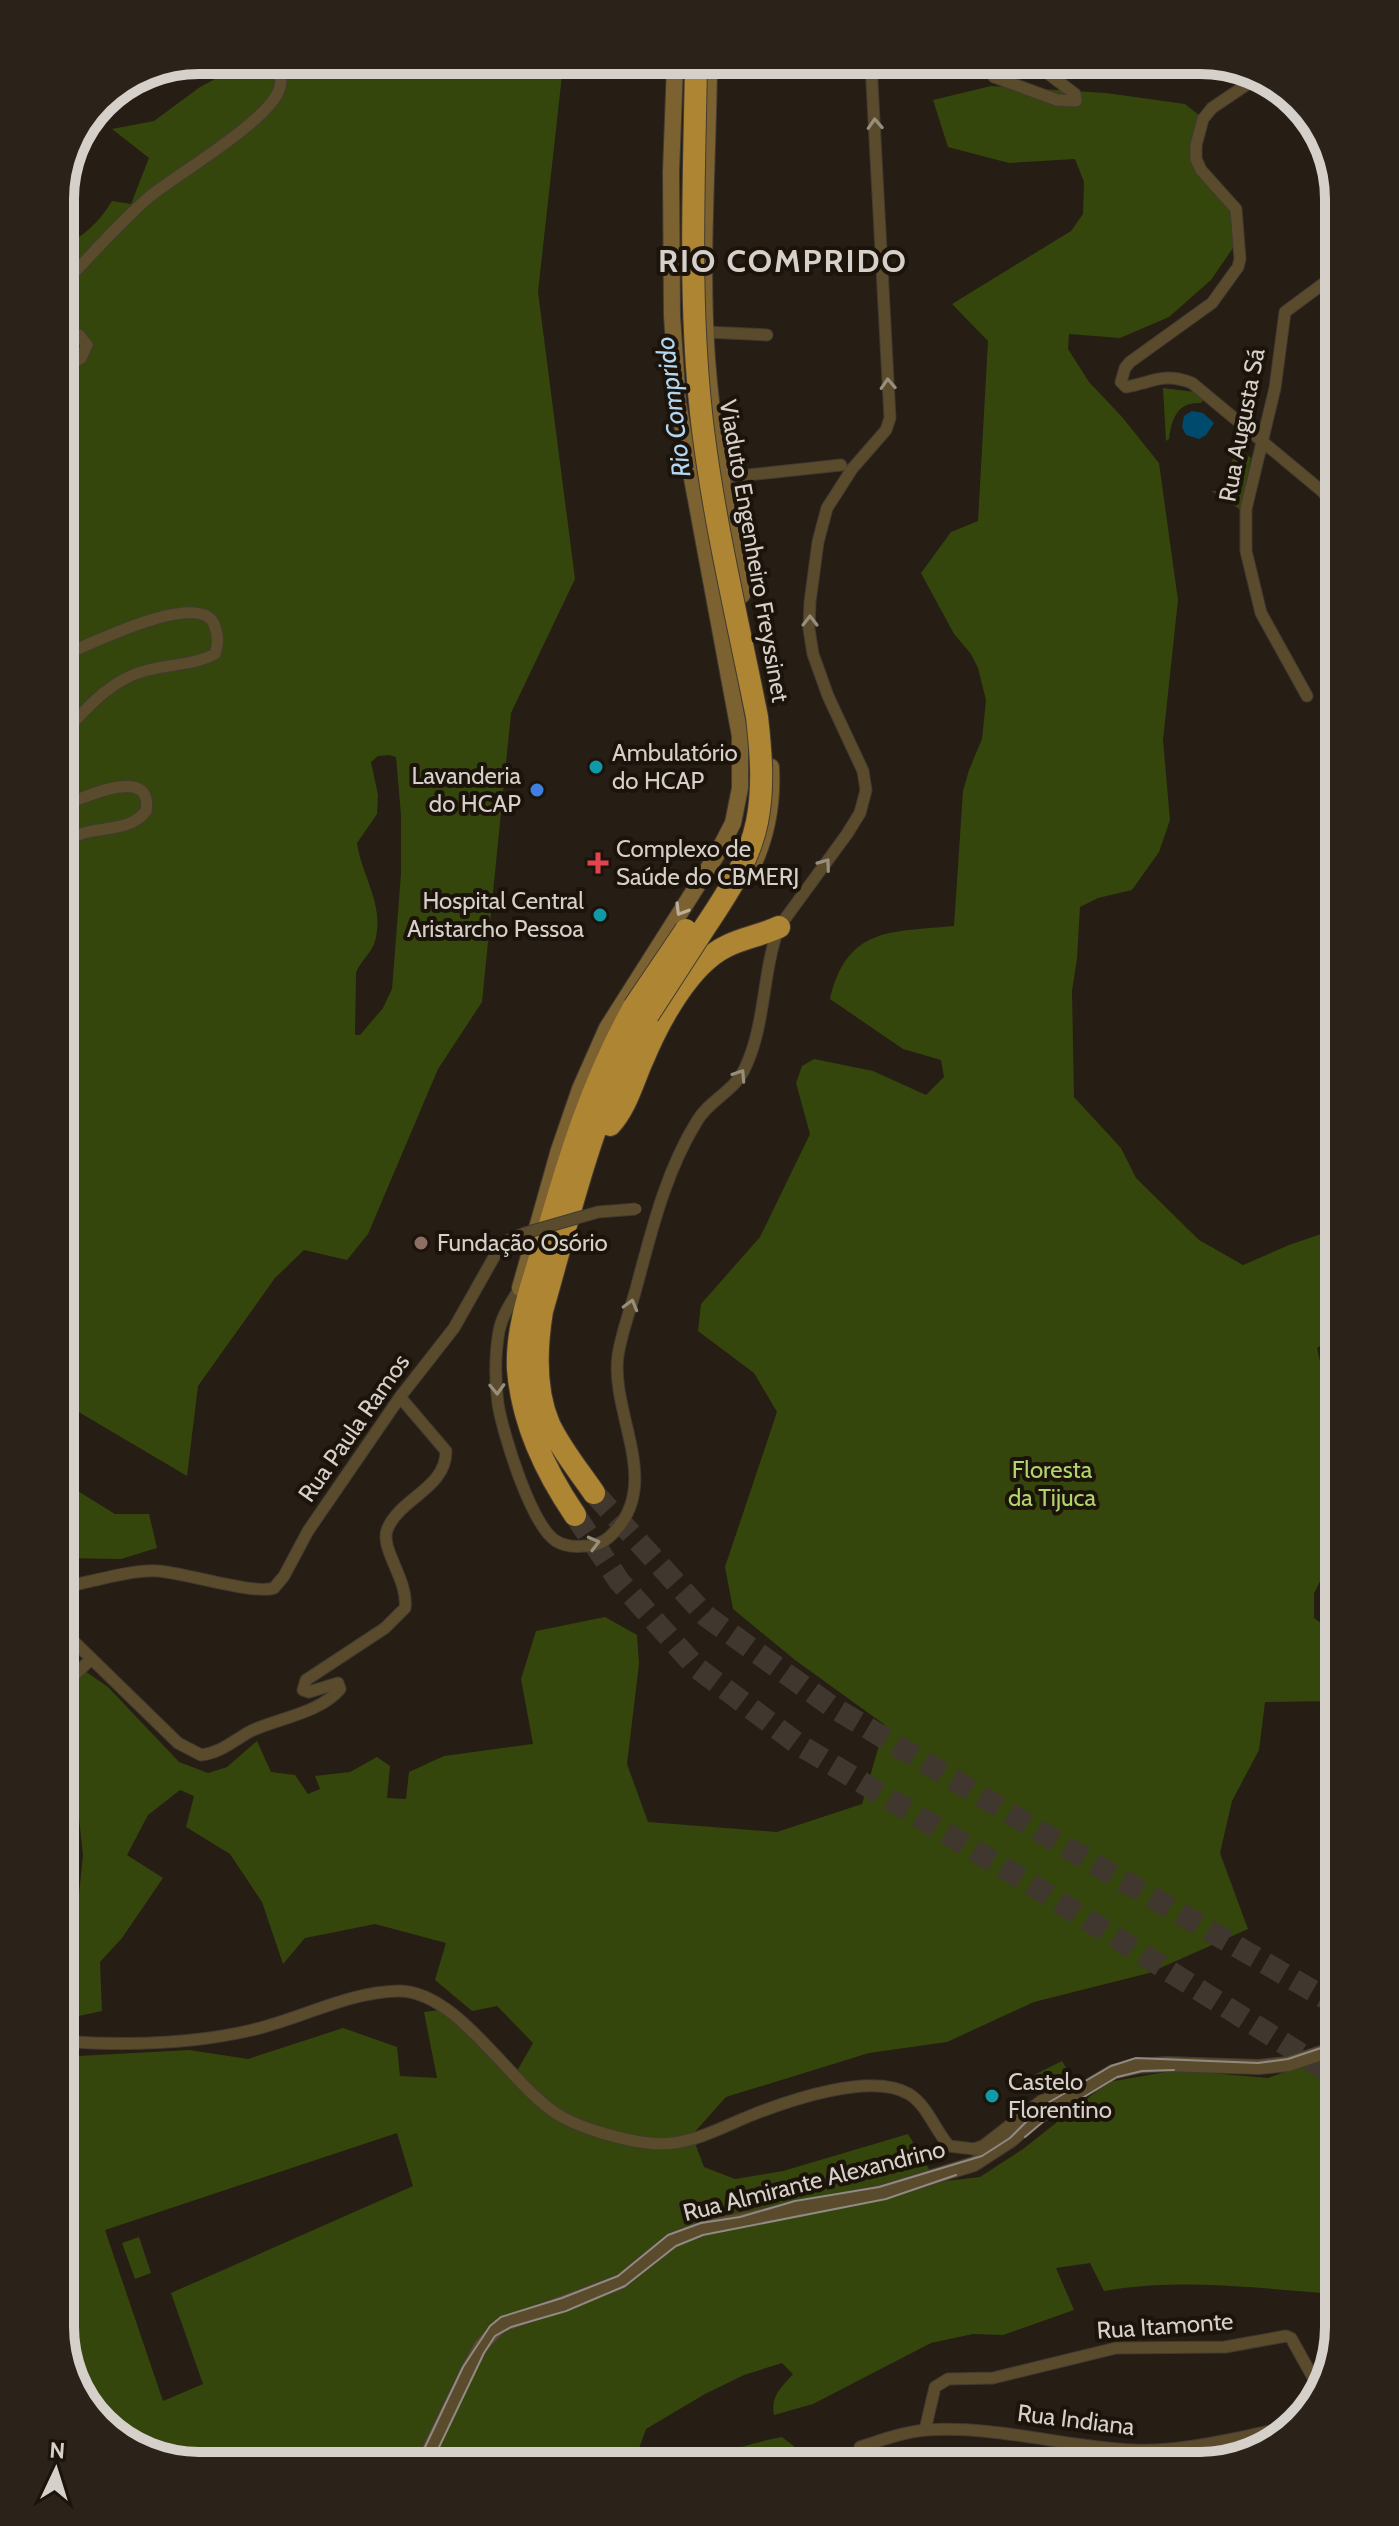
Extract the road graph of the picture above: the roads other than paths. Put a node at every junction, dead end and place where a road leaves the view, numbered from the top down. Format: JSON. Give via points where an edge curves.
{"nodes":[{"id":1,"x":279,"y":74,"type":"edge"},
{"id":2,"x":675,"y":74,"type":"edge"},
{"id":3,"x":684,"y":74,"type":"edge"},
{"id":4,"x":704,"y":74,"type":"edge"},
{"id":5,"x":705,"y":74,"type":"edge"},
{"id":6,"x":872,"y":74,"type":"edge"},
{"id":7,"x":992,"y":74,"type":"edge"},
{"id":8,"x":1049,"y":74,"type":"edge"},
{"id":9,"x":1248,"y":84,"type":"edge"},
{"id":10,"x":74,"y":273,"type":"edge"},
{"id":11,"x":1325,"y":282,"type":"edge"},
{"id":12,"x":706,"y":332,"type":"junction"},
{"id":13,"x":767,"y":335,"type":"dead end"},
{"id":14,"x":74,"y":337,"type":"edge"},
{"id":15,"x":74,"y":362,"type":"edge"},
{"id":16,"x":1263,"y":443,"type":"junction"},
{"id":17,"x":841,"y":465,"type":"dead end"},
{"id":18,"x":720,"y":478,"type":"junction"},
{"id":19,"x":694,"y":482,"type":"junction"},
{"id":20,"x":1325,"y":495,"type":"edge"},
{"id":21,"x":74,"y":651,"type":"edge"},
{"id":22,"x":1307,"y":696,"type":"dead end"},
{"id":23,"x":74,"y":722,"type":"edge"},
{"id":24,"x":74,"y":802,"type":"edge"},
{"id":25,"x":74,"y":837,"type":"edge"},
{"id":26,"x":779,"y":927,"type":"junction"},
{"id":27,"x":641,"y":976,"type":"junction"},
{"id":28,"x":667,"y":993,"type":"junction"},
{"id":29,"x":641,"y":1011,"type":"junction"},
{"id":30,"x":610,"y":1125,"type":"junction"},
{"id":31,"x":656,"y":1211,"type":"junction"},
{"id":32,"x":520,"y":1288,"type":"junction"},
{"id":33,"x":538,"y":1349,"type":"junction"},
{"id":34,"x":400,"y":1397,"type":"junction"},
{"id":35,"x":537,"y":1449,"type":"junction"},
{"id":36,"x":594,"y":1493,"type":"tunnel mouth"},
{"id":37,"x":575,"y":1515,"type":"tunnel mouth"},
{"id":38,"x":74,"y":1585,"type":"edge"},
{"id":39,"x":74,"y":1642,"type":"edge"},
{"id":40,"x":91,"y":1659,"type":"junction"},
{"id":41,"x":74,"y":1675,"type":"edge"},
{"id":42,"x":74,"y":2042,"type":"edge"},
{"id":43,"x":1325,"y":2052,"type":"edge"},
{"id":44,"x":1093,"y":2084,"type":"junction"},
{"id":45,"x":1314,"y":2377,"type":"edge"},
{"id":46,"x":925,"y":2430,"type":"junction"},
{"id":47,"x":1268,"y":2431,"type":"edge"},
{"id":48,"x":860,"y":2447,"type":"dead end"},
{"id":49,"x":428,"y":2452,"type":"edge"}],
"edges":[{"from":1,"to":10,"type":"street","via":[[280,90],[270,103],[236,135],[144,202]]},
{"from":2,"to":19,"type":"main road","via":[[674,359]]},
{"from":3,"to":29,"type":"highway","name":"Viaduto Engenheiro Freyssinet","bridge":true,"via":[[684,393],[743,721],[746,793],[737,841],[722,876]]},
{"from":4,"to":29,"type":"highway","name":"Viaduto Engenheiro Freyssinet","bridge":true,"via":[[693,245],[698,375],[708,466],[757,717],[762,789],[757,823],[735,880]]},
{"from":5,"to":12,"type":"main road"},
{"from":26,"to":6,"type":"street","one_way":true,"via":[[847,834],[866,790],[863,771],[813,654],[809,629],[827,508],[890,418]]},
{"from":7,"to":8,"type":"street","via":[[1057,100],[1076,101],[1075,94]]},
{"from":9,"to":16,"type":"street","via":[[1203,119],[1195,153],[1201,170],[1236,209],[1238,267],[1212,303],[1146,349],[1125,368],[1121,382],[1126,387],[1156,377],[1177,377],[1192,383]]},
{"from":11,"to":16,"type":"street","name":"Rua Augusta Sá","via":[[1285,312]]},
{"from":12,"to":13,"type":"street"},
{"from":12,"to":18,"type":"main road"},
{"from":14,"to":15,"type":"street","via":[[79,335],[87,345]]},
{"from":16,"to":20,"type":"street"},
{"from":16,"to":22,"type":"street","name":"Rua Augusta Sá","via":[[1246,509],[1246,551],[1261,613]]},
{"from":17,"to":18,"type":"street"},
{"from":18,"to":19,"type":"main road"},
{"from":18,"to":28,"type":"main road","via":[[769,742],[770,820],[747,878]]},
{"from":19,"to":27,"type":"main road","one_way":true,"via":[[740,736],[737,811],[716,856]]},
{"from":21,"to":23,"type":"street","via":[[131,627],[198,611],[212,620],[217,633],[215,654],[124,677]]},
{"from":24,"to":25,"type":"street","via":[[130,785],[147,802],[146,811],[134,821]]},
{"from":26,"to":30,"type":"highway","via":[[728,945],[700,966],[673,1002]]},
{"from":31,"to":26,"type":"street","one_way":true,"via":[[698,1119],[745,1068]]},
{"from":27,"to":28,"type":"main road","bridge":true},
{"from":27,"to":32,"type":"main road","via":[[607,1028],[580,1089]]},
{"from":28,"to":30,"type":"highway"},
{"from":29,"to":33,"type":"highway","via":[[593,1136],[542,1311]]},
{"from":29,"to":35,"type":"highway","via":[[589,1098],[523,1319],[518,1368]]},
{"from":30,"to":33,"type":"highway"},
{"from":32,"to":31,"type":"street","one_way":true,"via":[[503,1317],[496,1358],[507,1443],[543,1528],[557,1542],[592,1546],[607,1540],[627,1515],[635,1486],[617,1359]]},
{"from":31,"to":34,"type":"street","name":"Rua Paula Ramos","bridge":true,"via":[[598,1212],[503,1243],[454,1328]]},
{"from":32,"to":35,"type":"highway","via":[[509,1335],[509,1374],[517,1407]]},
{"from":33,"to":36,"type":"highway","via":[[540,1390],[550,1426]]},
{"from":34,"to":38,"type":"street","name":"Rua Paula Ramos","via":[[274,1588],[257,1591],[155,1570]]},
{"from":34,"to":40,"type":"street","via":[[446,1451],[446,1461],[438,1477],[388,1528],[387,1543],[405,1586],[405,1608],[385,1628],[302,1685],[309,1692],[338,1683],[336,1694],[201,1755],[178,1743]]},
{"from":35,"to":37,"type":"highway"},
{"from":39,"to":40,"type":"street"},
{"from":40,"to":41,"type":"street"},
{"from":42,"to":44,"type":"street","via":[[198,2041],[372,1994],[422,1994],[437,2001],[556,2113],[649,2143],[693,2140],[815,2095],[881,2085],[912,2096],[949,2146],[974,2149],[1041,2101]]},
{"from":43,"to":44,"type":"street","name":"Rua Almirante Alexandrino","via":[[1259,2067],[1139,2066]]},
{"from":44,"to":49,"type":"street","name":"Rua Almirante Alexandrino","via":[[1040,2115],[983,2160],[883,2192],[698,2229],[672,2240],[620,2282],[500,2326],[481,2346]]},
{"from":45,"to":46,"type":"street","name":"Rua Itamonte","via":[[1286,2336],[1225,2347],[1116,2348],[993,2378],[939,2382]]},
{"from":46,"to":47,"type":"street","name":"Rua Indiana","via":[[968,2430],[1139,2450]]},
{"from":46,"to":48,"type":"street","name":"Rua Indiana"}]}
